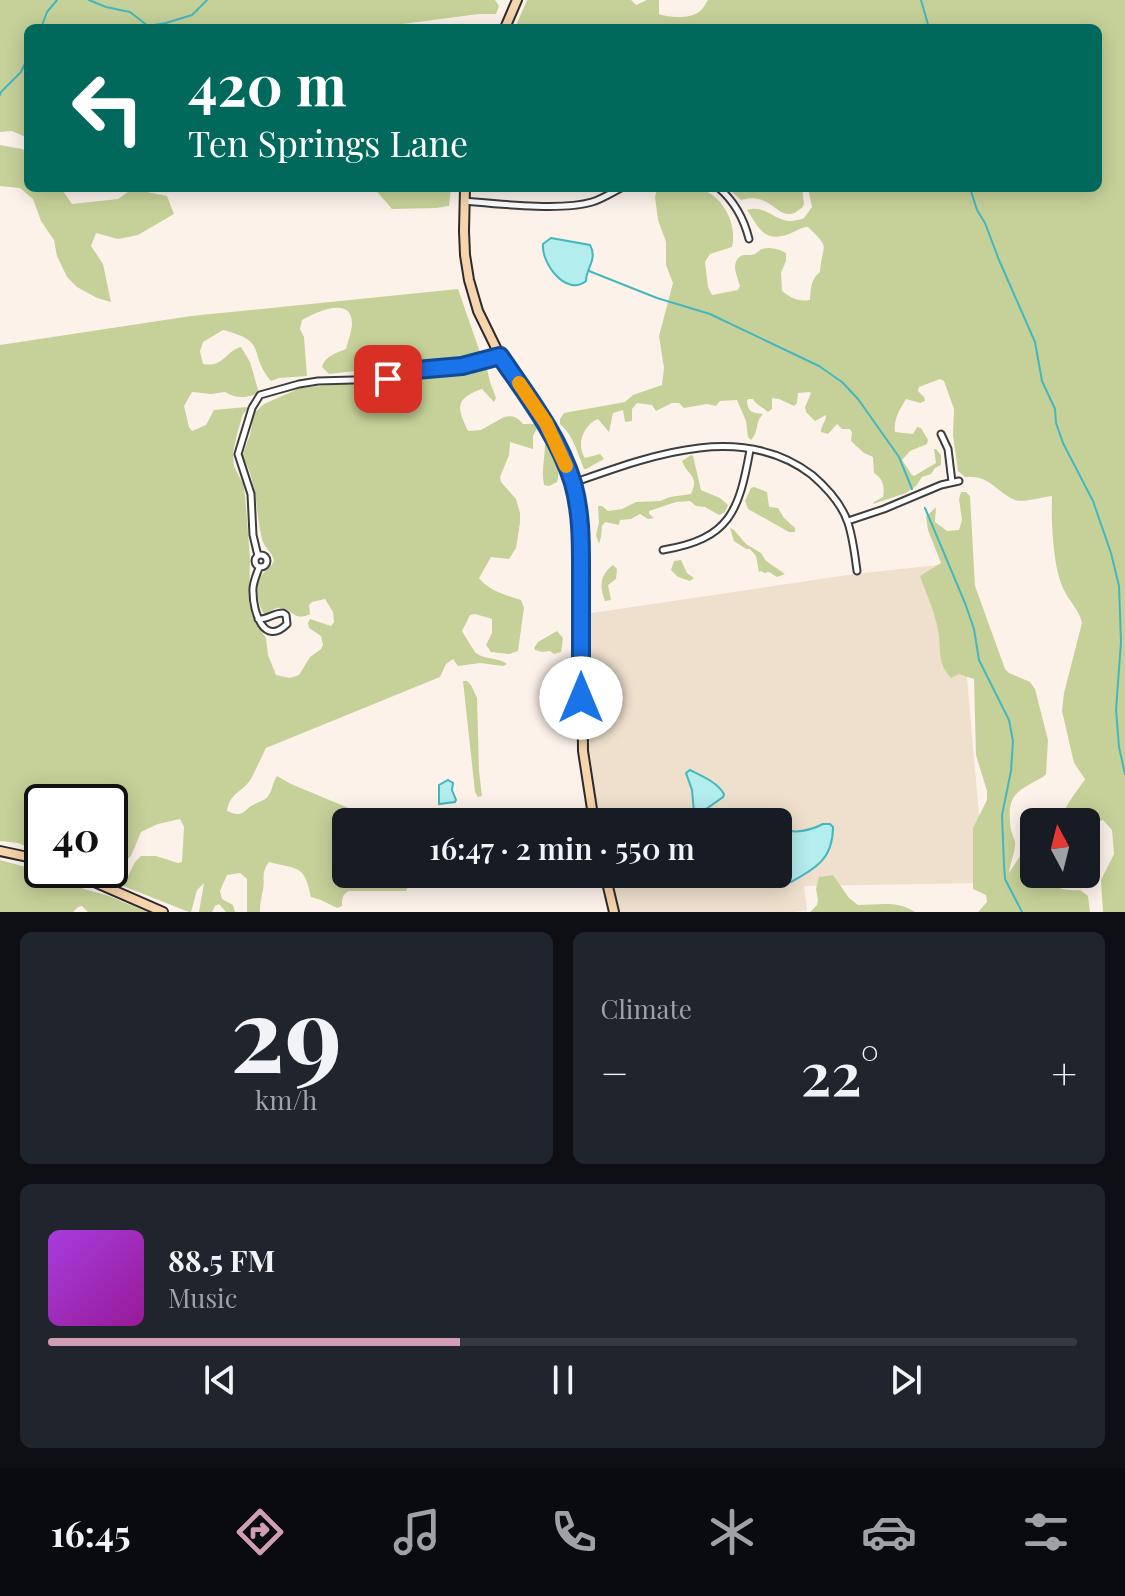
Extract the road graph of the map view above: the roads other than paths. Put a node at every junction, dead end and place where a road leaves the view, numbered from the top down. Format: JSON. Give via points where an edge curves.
{"nodes":[{"id":1,"x":517,"y":0,"type":"edge"},
{"id":2,"x":507,"y":24,"type":"edge"},
{"id":3,"x":465,"y":192,"type":"edge"},
{"id":4,"x":614,"y":192,"type":"edge"},
{"id":5,"x":722,"y":192,"type":"edge"},
{"id":6,"x":464,"y":201,"type":"junction"},
{"id":7,"x":749,"y":239,"type":"dead end"},
{"id":8,"x":500,"y":356,"type":"junction"},
{"id":9,"x":941,"y":434,"type":"dead end"},
{"id":10,"x":750,"y":450,"type":"junction"},
{"id":11,"x":573,"y":483,"type":"junction"},
{"id":12,"x":848,"y":521,"type":"junction"},
{"id":13,"x":663,"y":550,"type":"dead end"},
{"id":14,"x":258,"y":556,"type":"junction"},
{"id":15,"x":259,"y":568,"type":"junction"},
{"id":16,"x":857,"y":571,"type":"dead end"},
{"id":17,"x":258,"y":619,"type":"junction"},
{"id":18,"x":592,"y":808,"type":"edge"},
{"id":19,"x":0,"y":851,"type":"edge"},
{"id":20,"x":24,"y":856,"type":"edge"},
{"id":21,"x":108,"y":888,"type":"edge"},
{"id":22,"x":608,"y":888,"type":"edge"},
{"id":23,"x":163,"y":912,"type":"edge"},
{"id":24,"x":614,"y":912,"type":"edge"}],
"edges":[{"from":1,"to":2,"type":"street"},
{"from":3,"to":6,"type":"street"},
{"from":4,"to":6,"type":"street","via":[[580,205]]},
{"from":5,"to":7,"type":"street","via":[[738,210]]},
{"from":6,"to":8,"type":"street","via":[[469,280]]},
{"from":8,"to":11,"type":"street","via":[[546,423]]},
{"from":8,"to":14,"type":"street","via":[[388,379],[329,380],[260,395],[238,454],[251,494]]},
{"from":9,"to":12,"type":"street","via":[[956,481]]},
{"from":10,"to":11,"type":"street","via":[[682,449]]},
{"from":10,"to":12,"type":"street","via":[[809,473]]},
{"from":10,"to":13,"type":"street","via":[[738,504],[725,522],[700,541]]},
{"from":11,"to":18,"type":"street","via":[[581,544],[583,751]]},
{"from":12,"to":16,"type":"street"},
{"from":14,"to":15,"type":"street"},
{"from":14,"to":15,"type":"street","via":[[268,561]]},
{"from":15,"to":17,"type":"street","via":[[253,584]]},
{"from":17,"to":17,"type":"street","via":[[271,631],[287,624],[283,613]]},
{"from":19,"to":20,"type":"street"},
{"from":21,"to":23,"type":"street"},
{"from":22,"to":24,"type":"street"}]}
